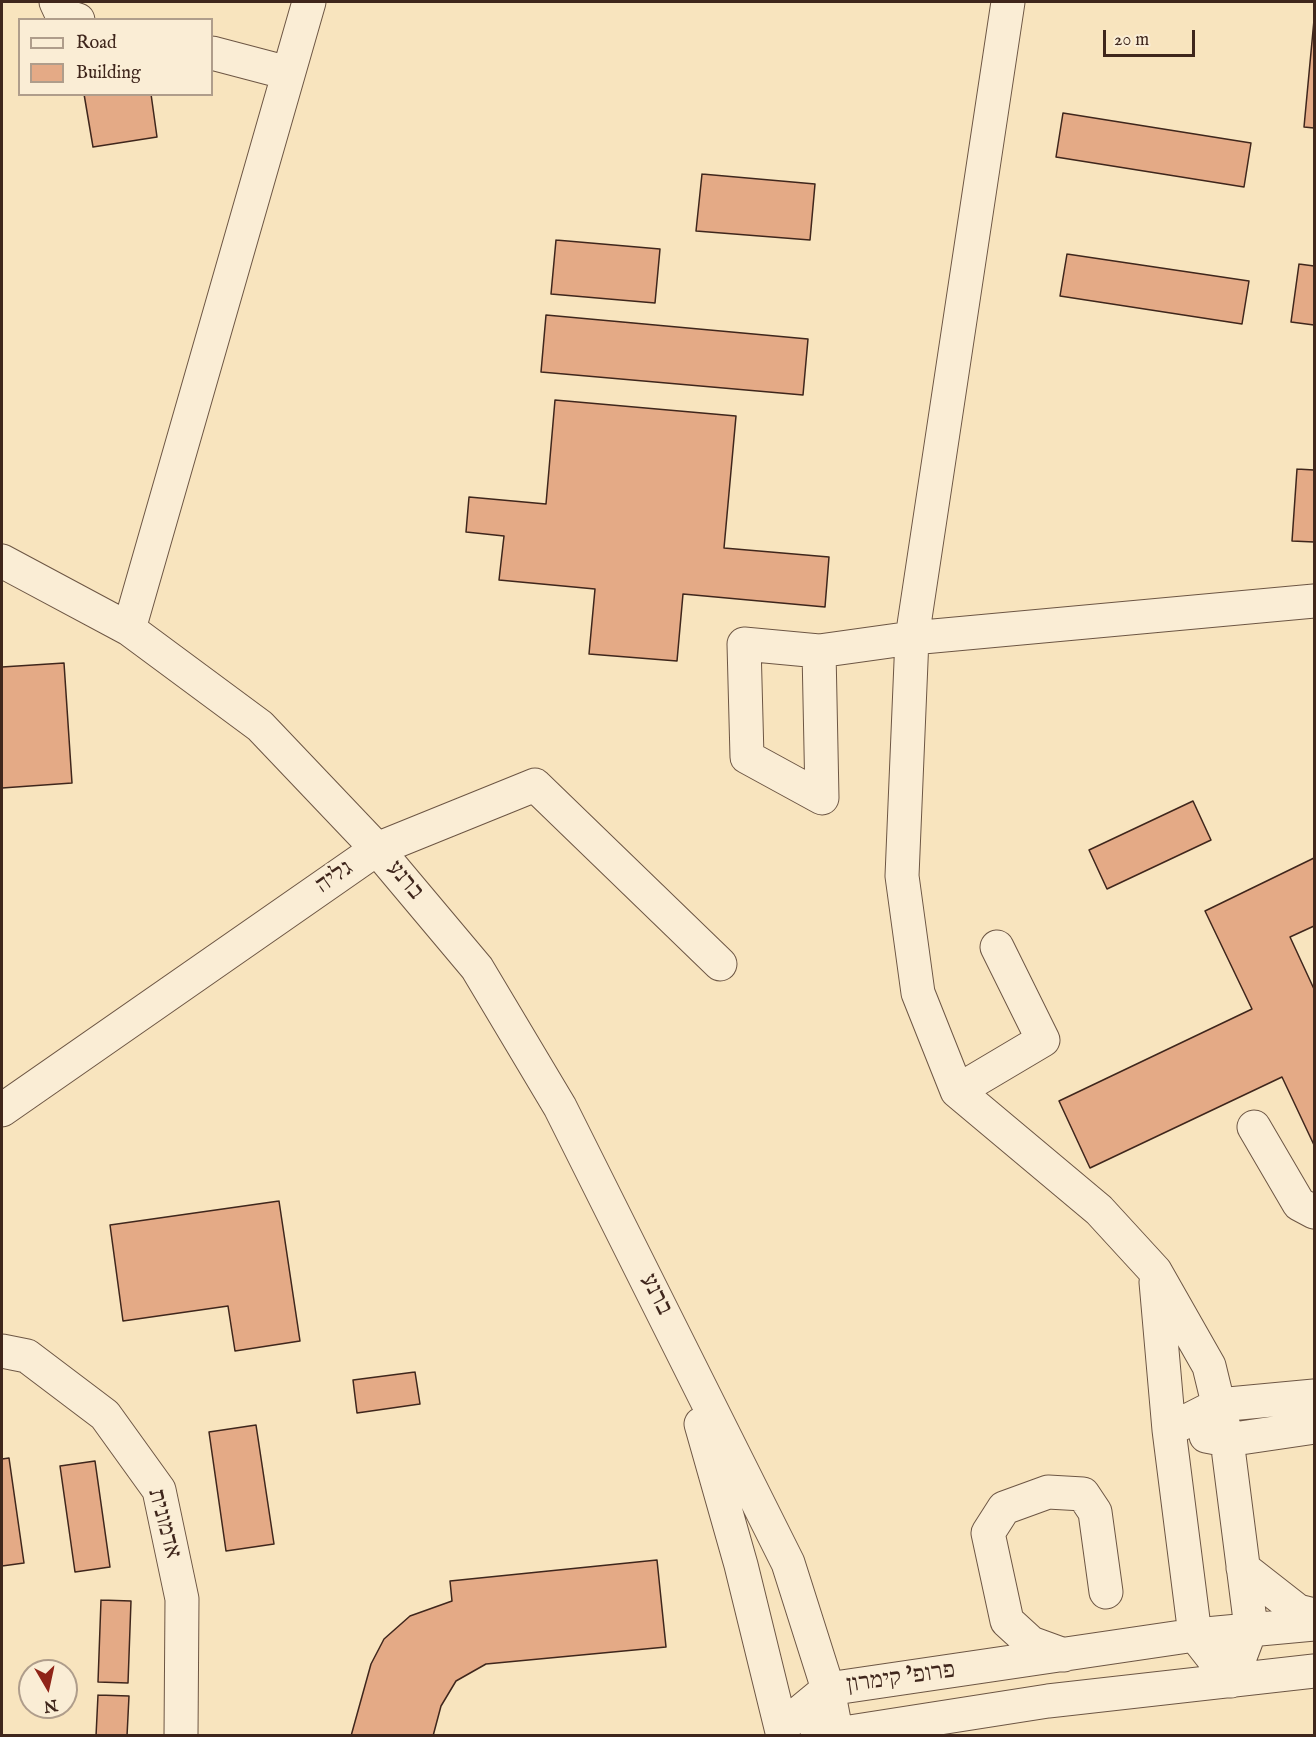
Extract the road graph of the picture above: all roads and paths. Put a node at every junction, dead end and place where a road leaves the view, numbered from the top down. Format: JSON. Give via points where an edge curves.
{"nodes":[{"id":1,"x":56,"y":2,"type":"edge"},
{"id":2,"x":309,"y":2,"type":"edge"},
{"id":3,"x":1008,"y":2,"type":"edge"},
{"id":4,"x":72,"y":18,"type":"edge"},
{"id":5,"x":213,"y":53,"type":"edge"},
{"id":6,"x":288,"y":73,"type":"junction"},
{"id":7,"x":2,"y":561,"type":"edge"},
{"id":8,"x":1314,"y":601,"type":"edge"},
{"id":9,"x":129,"y":629,"type":"junction"},
{"id":10,"x":912,"y":638,"type":"junction"},
{"id":11,"x":819,"y":651,"type":"junction"},
{"id":12,"x":378,"y":849,"type":"junction"},
{"id":13,"x":997,"y":947,"type":"dead end"},
{"id":14,"x":720,"y":964,"type":"dead end"},
{"id":15,"x":957,"y":1091,"type":"junction"},
{"id":16,"x":2,"y":1110,"type":"edge"},
{"id":17,"x":1254,"y":1127,"type":"dead end"},
{"id":18,"x":1314,"y":1212,"type":"edge"},
{"id":19,"x":1155,"y":1271,"type":"junction"},
{"id":20,"x":670,"y":1325,"type":"junction"},
{"id":21,"x":2,"y":1351,"type":"edge"},
{"id":22,"x":1314,"y":1396,"type":"edge"},
{"id":23,"x":1218,"y":1405,"type":"junction"},
{"id":24,"x":1314,"y":1427,"type":"edge"},
{"id":25,"x":1169,"y":1430,"type":"junction"},
{"id":26,"x":1227,"y":1440,"type":"junction"},
{"id":27,"x":1243,"y":1568,"type":"junction"},
{"id":28,"x":1106,"y":1592,"type":"dead end"},
{"id":29,"x":1314,"y":1615,"type":"edge"},
{"id":30,"x":1314,"y":1624,"type":"edge"},
{"id":31,"x":1251,"y":1628,"type":"junction"},
{"id":32,"x":1194,"y":1635,"type":"junction"},
{"id":33,"x":1064,"y":1655,"type":"junction"},
{"id":34,"x":1314,"y":1671,"type":"edge"},
{"id":35,"x":1231,"y":1681,"type":"junction"},
{"id":36,"x":828,"y":1689,"type":"junction"},
{"id":37,"x":783,"y":1731,"type":"edge"},
{"id":38,"x":837,"y":1735,"type":"edge"},
{"id":39,"x":182,"y":1736,"type":"edge"}],
"edges":[{"from":1,"to":4,"type":"street","via":[[62,15]]},
{"from":2,"to":6,"type":"street"},
{"from":3,"to":10,"type":"street"},
{"from":5,"to":6,"type":"street"},
{"from":6,"to":9,"type":"street"},
{"from":7,"to":9,"type":"street","name":"ברנע"},
{"from":8,"to":10,"type":"street"},
{"from":9,"to":12,"type":"street","name":"ברנע","via":[[260,726]]},
{"from":10,"to":11,"type":"street"},
{"from":10,"to":15,"type":"street","via":[[902,876],[918,993]]},
{"from":11,"to":11,"type":"street","via":[[744,644],[747,757],[822,798]]},
{"from":12,"to":14,"type":"street","name":"גליה","via":[[536,785]]},
{"from":12,"to":16,"type":"street","name":"גליה"},
{"from":12,"to":20,"type":"street","name":"ברנע","via":[[477,968],[560,1107]]},
{"from":13,"to":15,"type":"street","via":[[1043,1040]]},
{"from":15,"to":19,"type":"street","via":[[1099,1210]]},
{"from":17,"to":18,"type":"street","via":[[1299,1204]]},
{"from":19,"to":23,"type":"street","via":[[1209,1366]]},
{"from":19,"to":25,"type":"street"},
{"from":20,"to":36,"type":"street","name":"ברנע","via":[[788,1563]]},
{"from":20,"to":37,"type":"street","name":"ברנע","via":[[716,1470]]},
{"from":21,"to":39,"type":"street","name":"אדמונית","via":[[27,1356],[105,1414],[159,1490],[182,1599]]},
{"from":22,"to":23,"type":"street"},
{"from":23,"to":25,"type":"street"},
{"from":23,"to":26,"type":"street"},
{"from":24,"to":26,"type":"street"},
{"from":25,"to":26,"type":"street"},
{"from":25,"to":32,"type":"street"},
{"from":26,"to":27,"type":"street"},
{"from":27,"to":29,"type":"street","via":[[1299,1611]]},
{"from":27,"to":31,"type":"street"},
{"from":28,"to":33,"type":"street","via":[[1095,1512],[1083,1494],[1047,1492],[1004,1508],[988,1533],[1007,1621],[1031,1643]]},
{"from":30,"to":31,"type":"street","name":"פרופ' קימרון"},
{"from":31,"to":32,"type":"street","name":"פרופ' קימרון"},
{"from":31,"to":35,"type":"street"},
{"from":32,"to":33,"type":"street","name":"פרופ' קימרון"},
{"from":32,"to":35,"type":"street"},
{"from":33,"to":36,"type":"street","name":"פרופ' קימרון"},
{"from":34,"to":35,"type":"street","name":"פרופ' קימרון"},
{"from":35,"to":38,"type":"street","name":"פרופ' קימרון","via":[[1048,1701]]},
{"from":36,"to":37,"type":"street","name":"פרופ' קימרון"},
{"from":36,"to":38,"type":"street","name":"ברנע"},
{"from":37,"to":38,"type":"street","name":"פרופ' קימרון"}]}
